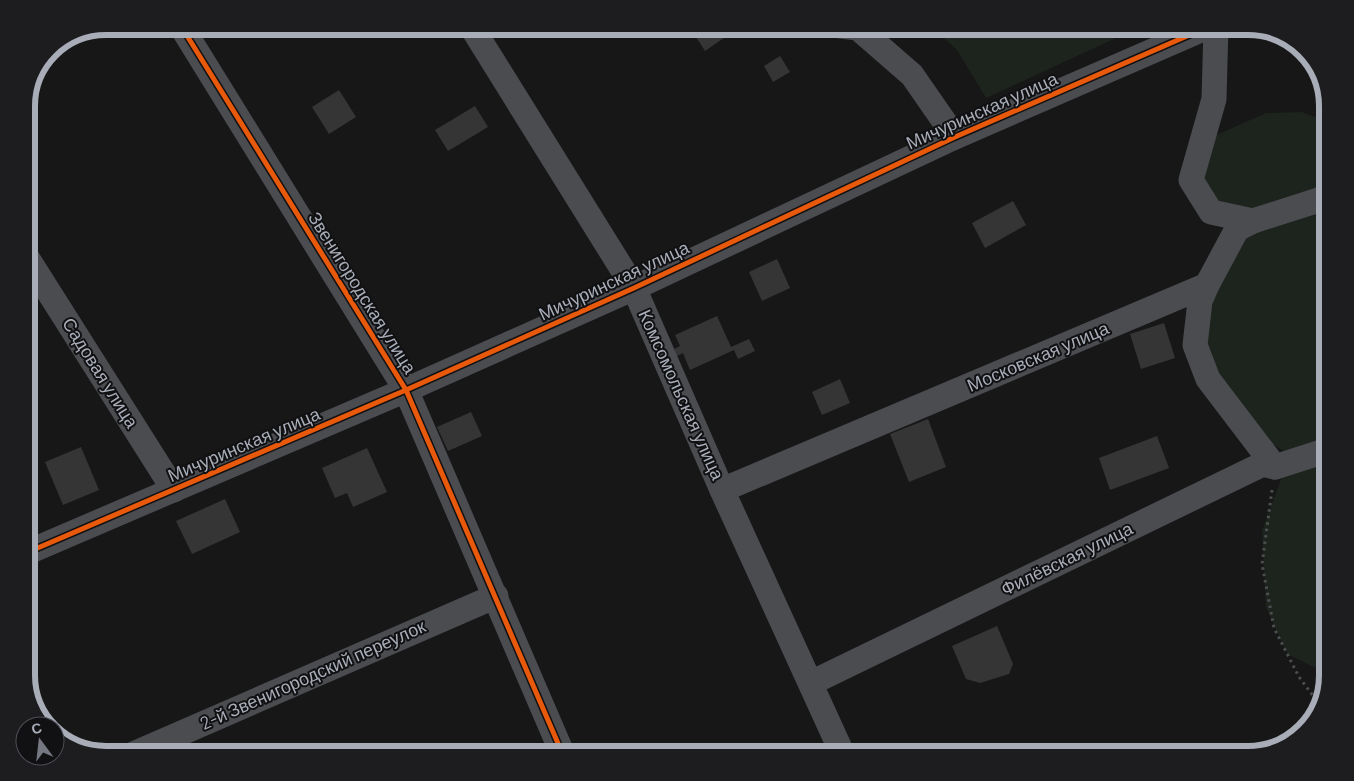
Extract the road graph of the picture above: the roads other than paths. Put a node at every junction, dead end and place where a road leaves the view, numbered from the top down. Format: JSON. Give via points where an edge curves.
{"nodes":[{"id":1,"x":187,"y":35,"type":"edge"},
{"id":2,"x":477,"y":35,"type":"edge"},
{"id":3,"x":866,"y":35,"type":"edge"},
{"id":4,"x":1189,"y":35,"type":"edge"},
{"id":5,"x":1216,"y":35,"type":"edge"},
{"id":6,"x":955,"y":137,"type":"junction"},
{"id":7,"x":1319,"y":200,"type":"edge"},
{"id":8,"x":1253,"y":222,"type":"junction"},
{"id":9,"x":35,"y":270,"type":"edge"},
{"id":10,"x":1207,"y":285,"type":"junction"},
{"id":11,"x":634,"y":288,"type":"junction"},
{"id":12,"x":406,"y":390,"type":"junction"},
{"id":13,"x":1319,"y":453,"type":"edge"},
{"id":14,"x":1275,"y":467,"type":"junction"},
{"id":15,"x":174,"y":490,"type":"junction"},
{"id":16,"x":722,"y":490,"type":"junction"},
{"id":17,"x":35,"y":549,"type":"edge"},
{"id":18,"x":496,"y":596,"type":"junction"},
{"id":19,"x":811,"y":683,"type":"junction"},
{"id":20,"x":152,"y":746,"type":"edge"},
{"id":21,"x":559,"y":746,"type":"edge"},
{"id":22,"x":839,"y":746,"type":"edge"}],
"edges":[{"from":1,"to":12,"type":"street","name":"Звенигородская улица"},
{"from":2,"to":11,"type":"street","name":"Комсомольская улица"},
{"from":3,"to":6,"type":"street","via":[[912,75]]},
{"from":4,"to":6,"type":"street","name":"Мичуринская улица"},
{"from":5,"to":8,"type":"street","via":[[1214,98],[1191,180],[1211,212]]},
{"from":6,"to":11,"type":"street","name":"Мичуринская улица"},
{"from":7,"to":8,"type":"street"},
{"from":8,"to":10,"type":"street","via":[[1237,229]]},
{"from":9,"to":15,"type":"street","name":"Садовая улица"},
{"from":10,"to":14,"type":"street","via":[[1200,301],[1195,345],[1208,379]]},
{"from":10,"to":16,"type":"street","name":"Московская улица"},
{"from":11,"to":12,"type":"street","name":"Мичуринская улица"},
{"from":11,"to":16,"type":"street","name":"Комсомольская улица"},
{"from":12,"to":15,"type":"street","name":"Мичуринская улица"},
{"from":12,"to":18,"type":"street","name":"Звенигородская улица"},
{"from":13,"to":14,"type":"street","name":"Филёвская улица"},
{"from":14,"to":19,"type":"street","name":"Филёвская улица","via":[[1263,464]]},
{"from":15,"to":17,"type":"street","name":"Мичуринская улица"},
{"from":16,"to":19,"type":"street","name":"Комсомольская улица"},
{"from":18,"to":20,"type":"street","name":"2-й Звенигородский переулок"},
{"from":18,"to":21,"type":"street","name":"Звенигородская улица"},
{"from":19,"to":22,"type":"street","name":"Комсомольская улица"}]}
